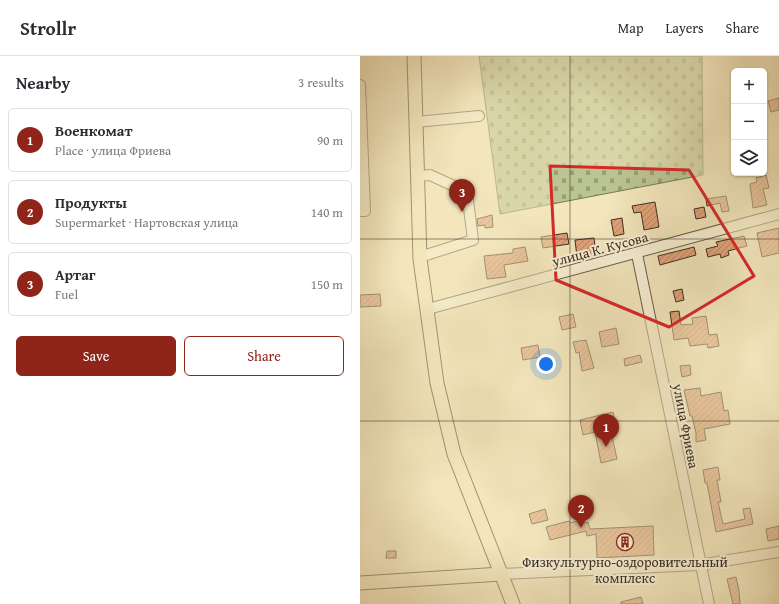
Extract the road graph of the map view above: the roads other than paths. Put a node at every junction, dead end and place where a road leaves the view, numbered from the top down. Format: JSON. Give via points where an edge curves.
{"nodes":[{"id":1,"x":414,"y":56,"type":"edge"},
{"id":2,"x":360,"y":84,"type":"edge"},
{"id":3,"x":480,"y":116,"type":"dead end"},
{"id":4,"x":416,"y":122,"type":"junction"},
{"id":5,"x":418,"y":176,"type":"junction"},
{"id":6,"x":360,"y":211,"type":"edge"},
{"id":7,"x":779,"y":214,"type":"edge"},
{"id":8,"x":637,"y":254,"type":"junction"},
{"id":9,"x":420,"y":257,"type":"junction"},
{"id":10,"x":428,"y":309,"type":"junction"},
{"id":11,"x":779,"y":552,"type":"edge"},
{"id":12,"x":700,"y":565,"type":"junction"},
{"id":13,"x":501,"y":574,"type":"junction"},
{"id":14,"x":360,"y":583,"type":"edge"},
{"id":15,"x":513,"y":604,"type":"edge"},
{"id":16,"x":709,"y":604,"type":"edge"}],
"edges":[{"from":1,"to":4,"type":"main road"},
{"from":2,"to":6,"type":"street","via":[[364,211]]},
{"from":3,"to":4,"type":"street"},
{"from":4,"to":5,"type":"main road"},
{"from":5,"to":9,"type":"main road"},
{"from":5,"to":9,"type":"street","via":[[430,175],[467,192],[473,240]]},
{"from":7,"to":8,"type":"street","name":"улица К. Кусова"},
{"from":8,"to":10,"type":"street","name":"улица К. Кусова"},
{"from":8,"to":12,"type":"street","name":"улица Фриева"},
{"from":9,"to":10,"type":"main road"},
{"from":10,"to":13,"type":"main road","via":[[437,383],[454,454]]},
{"from":11,"to":12,"type":"street"},
{"from":12,"to":13,"type":"street"},
{"from":12,"to":16,"type":"street","name":"улица Фриева"},
{"from":13,"to":14,"type":"main road"},
{"from":13,"to":15,"type":"main road"}]}
